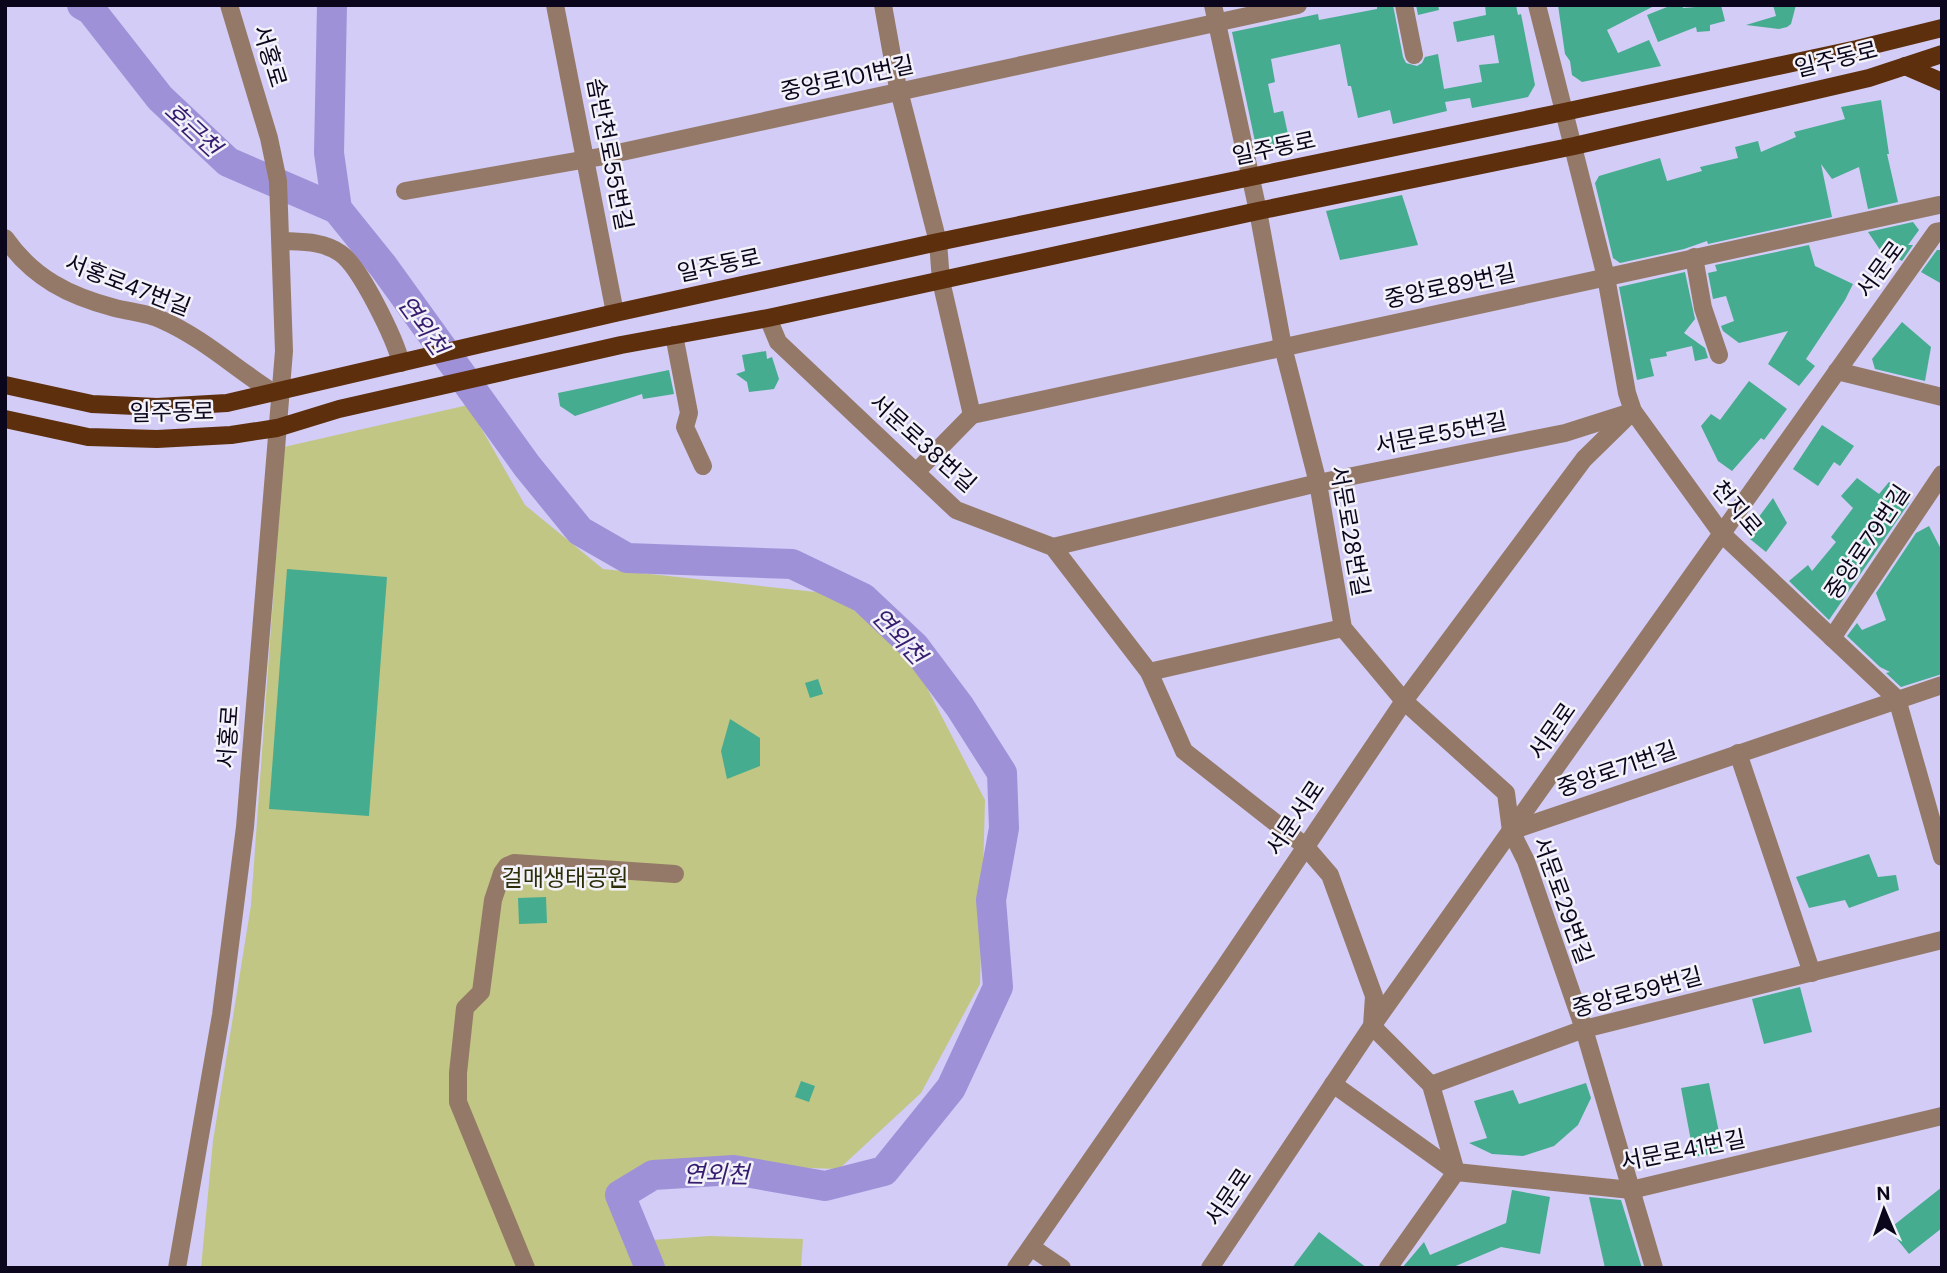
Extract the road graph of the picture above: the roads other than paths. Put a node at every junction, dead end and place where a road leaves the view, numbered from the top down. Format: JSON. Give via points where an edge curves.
{"nodes":[{"id":1,"x":229,"y":5,"type":"edge"},
{"id":2,"x":555,"y":5,"type":"edge"},
{"id":3,"x":883,"y":5,"type":"edge"},
{"id":4,"x":1213,"y":5,"type":"edge"},
{"id":5,"x":1298,"y":5,"type":"edge"},
{"id":6,"x":1404,"y":5,"type":"edge"},
{"id":7,"x":1537,"y":5,"type":"edge"},
{"id":8,"x":1217,"y":23,"type":"junction"},
{"id":9,"x":1942,"y":28,"type":"edge"},
{"id":10,"x":1942,"y":54,"type":"edge"},
{"id":11,"x":1414,"y":55,"type":"dead end"},
{"id":12,"x":1905,"y":66,"type":"junction"},
{"id":13,"x":1942,"y":82,"type":"edge"},
{"id":14,"x":899,"y":92,"type":"junction"},
{"id":15,"x":1564,"y":112,"type":"junction"},
{"id":16,"x":1574,"y":146,"type":"junction"},
{"id":17,"x":586,"y":159,"type":"junction"},
{"id":18,"x":1250,"y":178,"type":"junction"},
{"id":19,"x":405,"y":191,"type":"dead end"},
{"id":20,"x":1940,"y":202,"type":"edge"},
{"id":21,"x":1258,"y":211,"type":"junction"},
{"id":22,"x":1939,"y":232,"type":"edge"},
{"id":23,"x":5,"y":238,"type":"edge"},
{"id":24,"x":282,"y":242,"type":"junction"},
{"id":25,"x":938,"y":242,"type":"junction"},
{"id":26,"x":1694,"y":257,"type":"junction"},
{"id":27,"x":1606,"y":277,"type":"junction"},
{"id":28,"x":941,"y":281,"type":"junction"},
{"id":29,"x":615,"y":313,"type":"junction"},
{"id":30,"x":768,"y":318,"type":"junction"},
{"id":31,"x":674,"y":335,"type":"junction"},
{"id":32,"x":1283,"y":347,"type":"junction"},
{"id":33,"x":1719,"y":355,"type":"dead end"},
{"id":34,"x":401,"y":363,"type":"junction"},
{"id":35,"x":1837,"y":371,"type":"junction"},
{"id":36,"x":5,"y":385,"type":"edge"},
{"id":37,"x":277,"y":392,"type":"junction"},
{"id":38,"x":1942,"y":397,"type":"edge"},
{"id":39,"x":1633,"y":411,"type":"junction"},
{"id":40,"x":972,"y":415,"type":"junction"},
{"id":41,"x":5,"y":419,"type":"edge"},
{"id":42,"x":277,"y":428,"type":"junction"},
{"id":43,"x":703,"y":466,"type":"dead end"},
{"id":44,"x":917,"y":471,"type":"junction"},
{"id":45,"x":1942,"y":474,"type":"edge"},
{"id":46,"x":1318,"y":483,"type":"junction"},
{"id":47,"x":1722,"y":534,"type":"junction"},
{"id":48,"x":1053,"y":547,"type":"junction"},
{"id":49,"x":1343,"y":628,"type":"junction"},
{"id":50,"x":1832,"y":638,"type":"junction"},
{"id":51,"x":1149,"y":672,"type":"junction"},
{"id":52,"x":1942,"y":685,"type":"edge"},
{"id":53,"x":1897,"y":699,"type":"junction"},
{"id":54,"x":1404,"y":701,"type":"junction"},
{"id":55,"x":1738,"y":754,"type":"junction"},
{"id":56,"x":1511,"y":831,"type":"junction"},
{"id":57,"x":1305,"y":846,"type":"junction"},
{"id":58,"x":1942,"y":857,"type":"edge"},
{"id":59,"x":676,"y":874,"type":"dead end"},
{"id":60,"x":1942,"y":940,"type":"edge"},
{"id":61,"x":1812,"y":972,"type":"junction"},
{"id":62,"x":1372,"y":1026,"type":"junction"},
{"id":63,"x":1584,"y":1029,"type":"junction"},
{"id":64,"x":1333,"y":1084,"type":"junction"},
{"id":65,"x":1431,"y":1085,"type":"junction"},
{"id":66,"x":1942,"y":1116,"type":"edge"},
{"id":67,"x":1456,"y":1172,"type":"junction"},
{"id":68,"x":1631,"y":1190,"type":"junction"},
{"id":69,"x":1031,"y":1248,"type":"junction"},
{"id":70,"x":177,"y":1268,"type":"edge"},
{"id":71,"x":526,"y":1268,"type":"edge"},
{"id":72,"x":1016,"y":1268,"type":"edge"},
{"id":73,"x":1062,"y":1268,"type":"edge"},
{"id":74,"x":1210,"y":1268,"type":"edge"},
{"id":75,"x":1388,"y":1268,"type":"edge"},
{"id":76,"x":1654,"y":1268,"type":"edge"}],
"edges":[{"from":1,"to":24,"type":"street","name":"서홍로","via":[[274,160]]},
{"from":2,"to":17,"type":"street","name":"솜반천로55번길"},
{"from":3,"to":14,"type":"street"},
{"from":4,"to":8,"type":"street","name":"서문로28번길"},
{"from":5,"to":8,"type":"street","name":"중앙로101번길"},
{"from":6,"to":11,"type":"street"},
{"from":7,"to":15,"type":"street","name":"천지로"},
{"from":8,"to":14,"type":"street","name":"중앙로101번길"},
{"from":8,"to":18,"type":"street","name":"서문로28번길"},
{"from":9,"to":15,"type":"main road","name":"일주동로"},
{"from":10,"to":12,"type":"main road","name":"일주동로"},
{"from":12,"to":13,"type":"main road"},
{"from":12,"to":16,"type":"main road","name":"일주동로"},
{"from":14,"to":17,"type":"street","name":"중앙로101번길"},
{"from":14,"to":25,"type":"street"},
{"from":15,"to":16,"type":"street","name":"천지로"},
{"from":15,"to":18,"type":"main road","name":"일주동로"},
{"from":16,"to":21,"type":"main road","name":"일주동로"},
{"from":16,"to":27,"type":"street","name":"천지로"},
{"from":17,"to":19,"type":"street","name":"중앙로101번길"},
{"from":17,"to":29,"type":"street","name":"솜반천로55번길"},
{"from":18,"to":21,"type":"street","name":"서문로28번길"},
{"from":18,"to":25,"type":"main road","name":"일주동로"},
{"from":20,"to":22,"type":"street"},
{"from":20,"to":26,"type":"street","name":"중앙로89번길"},
{"from":21,"to":28,"type":"main road","name":"일주동로"},
{"from":21,"to":32,"type":"street","name":"서문로28번길"},
{"from":22,"to":35,"type":"street","name":"서문로"},
{"from":23,"to":37,"type":"street","name":"서홍로47번길","via":[[19,258],[60,289],[160,319]]},
{"from":24,"to":34,"type":"street","via":[[317,243],[342,253],[364,283],[397,346]]},
{"from":24,"to":37,"type":"street","name":"서홍로","via":[[285,352]]},
{"from":25,"to":28,"type":"street"},
{"from":25,"to":29,"type":"main road","name":"일주동로"},
{"from":26,"to":27,"type":"street","name":"중앙로89번길"},
{"from":26,"to":33,"type":"street","via":[[1703,308]]},
{"from":27,"to":32,"type":"street","name":"중앙로89번길"},
{"from":27,"to":39,"type":"street","name":"천지로"},
{"from":28,"to":30,"type":"main road","name":"일주동로"},
{"from":28,"to":40,"type":"street"},
{"from":29,"to":34,"type":"main road","name":"일주동로"},
{"from":30,"to":31,"type":"main road","name":"일주동로"},
{"from":30,"to":44,"type":"street","name":"서문로38번길","via":[[778,342]]},
{"from":31,"to":42,"type":"main road","name":"일주동로","via":[[339,409]]},
{"from":31,"to":43,"type":"street","via":[[689,413],[685,427]]},
{"from":32,"to":40,"type":"street","name":"중앙로89번길"},
{"from":32,"to":46,"type":"street","name":"서문로28번길"},
{"from":34,"to":37,"type":"main road","name":"일주동로"},
{"from":35,"to":38,"type":"street"},
{"from":35,"to":47,"type":"street","name":"서문로"},
{"from":36,"to":37,"type":"main road","name":"일주동로","via":[[92,404],[157,407],[227,403]]},
{"from":37,"to":42,"type":"street","name":"서홍로"},
{"from":39,"to":46,"type":"street","name":"서문로55번길","via":[[1565,433]]},
{"from":39,"to":47,"type":"street","name":"천지로"},
{"from":39,"to":54,"type":"street","name":"서문서로","via":[[1584,458]]},
{"from":40,"to":44,"type":"street"},
{"from":41,"to":42,"type":"main road","name":"일주동로","via":[[88,437],[231,435]]},
{"from":42,"to":70,"type":"street","name":"서홍로","via":[[245,827],[221,1015]]},
{"from":44,"to":48,"type":"street","name":"서문로38번길","via":[[956,510]]},
{"from":45,"to":50,"type":"street","name":"중앙로79번길"},
{"from":46,"to":48,"type":"street","name":"서문로55번길"},
{"from":46,"to":49,"type":"street","name":"서문로28번길"},
{"from":47,"to":50,"type":"street","name":"천지로"},
{"from":47,"to":56,"type":"street","name":"서문로"},
{"from":48,"to":51,"type":"street"},
{"from":49,"to":51,"type":"street"},
{"from":49,"to":54,"type":"street","name":"서문로28번길"},
{"from":50,"to":53,"type":"street","name":"천지로"},
{"from":51,"to":57,"type":"street","via":[[1184,751]]},
{"from":52,"to":53,"type":"street","name":"중앙로71번길"},
{"from":53,"to":55,"type":"street","name":"중앙로71번길"},
{"from":53,"to":58,"type":"street"},
{"from":54,"to":56,"type":"street","name":"서문로28번길","via":[[1506,793]]},
{"from":54,"to":57,"type":"street","name":"서문서로"},
{"from":55,"to":56,"type":"street","name":"중앙로71번길"},
{"from":55,"to":61,"type":"street"},
{"from":56,"to":62,"type":"street","name":"서문로"},
{"from":56,"to":63,"type":"street","name":"서문로29번길"},
{"from":57,"to":62,"type":"street","via":[[1330,874],[1374,996]]},
{"from":57,"to":69,"type":"street","name":"서문서로"},
{"from":59,"to":71,"type":"street","via":[[514,863],[502,873],[493,900],[481,992],[465,1008],[458,1102]]},
{"from":60,"to":61,"type":"street","name":"중앙로59번길"},
{"from":61,"to":63,"type":"street","name":"중앙로59번길"},
{"from":62,"to":64,"type":"street","name":"서문로"},
{"from":62,"to":65,"type":"street"},
{"from":63,"to":65,"type":"street","name":"중앙로59번길"},
{"from":63,"to":68,"type":"street","name":"서문로29번길"},
{"from":64,"to":67,"type":"street","name":"서문로41번길"},
{"from":64,"to":74,"type":"street","name":"서문로"},
{"from":65,"to":67,"type":"street"},
{"from":66,"to":68,"type":"street","name":"서문로41번길"},
{"from":67,"to":68,"type":"street","name":"서문로41번길"},
{"from":67,"to":75,"type":"street"},
{"from":68,"to":76,"type":"street","name":"서문로29번길"},
{"from":69,"to":72,"type":"street","name":"서문서로"},
{"from":69,"to":73,"type":"street"}]}
